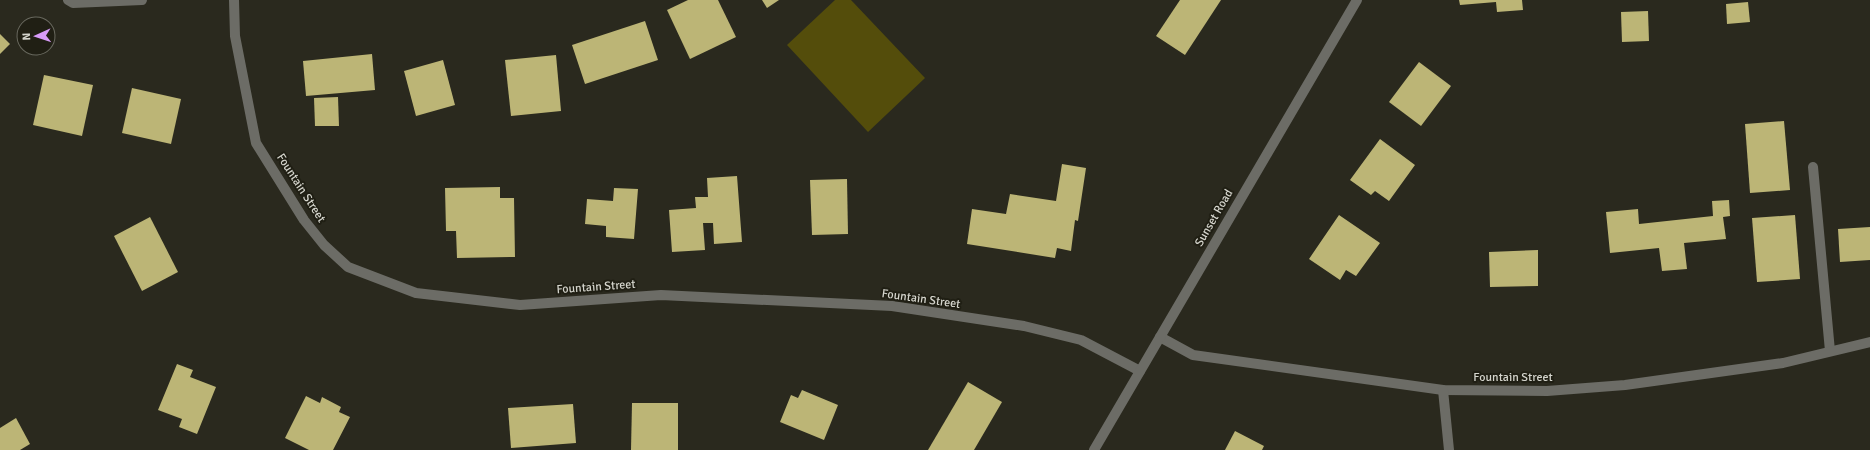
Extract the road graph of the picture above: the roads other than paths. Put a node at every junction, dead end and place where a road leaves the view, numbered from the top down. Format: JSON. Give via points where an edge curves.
{"nodes":[{"id":1,"x":68,"y":0,"type":"edge"},
{"id":2,"x":142,"y":0,"type":"edge"},
{"id":3,"x":234,"y":0,"type":"edge"},
{"id":4,"x":1357,"y":0,"type":"edge"},
{"id":5,"x":1813,"y":167,"type":"dead end"},
{"id":6,"x":1160,"y":337,"type":"junction"},
{"id":7,"x":1870,"y":342,"type":"edge"},
{"id":8,"x":1830,"y":352,"type":"junction"},
{"id":9,"x":1140,"y":371,"type":"junction"},
{"id":10,"x":1443,"y":390,"type":"junction"},
{"id":11,"x":1094,"y":450,"type":"edge"},
{"id":12,"x":1449,"y":450,"type":"edge"}],
"edges":[{"from":1,"to":2,"type":"street","via":[[73,3]]},
{"from":3,"to":9,"type":"street","name":"Fountain Street","via":[[235,36],[256,142],[304,220],[324,245],[348,267],[416,293],[520,305],[661,295],[892,306],[1024,326],[1081,340]]},
{"from":4,"to":6,"type":"street","name":"Sunset Road"},
{"from":5,"to":8,"type":"street"},
{"from":6,"to":9,"type":"street","name":"Sunset Road"},
{"from":6,"to":10,"type":"street","name":"Fountain Street","via":[[1193,355]]},
{"from":7,"to":8,"type":"street","name":"Fountain Street"},
{"from":8,"to":10,"type":"street","name":"Fountain Street","via":[[1783,363],[1625,385],[1547,391]]},
{"from":9,"to":11,"type":"street","name":"Sunset Road"},
{"from":10,"to":12,"type":"street"}]}
